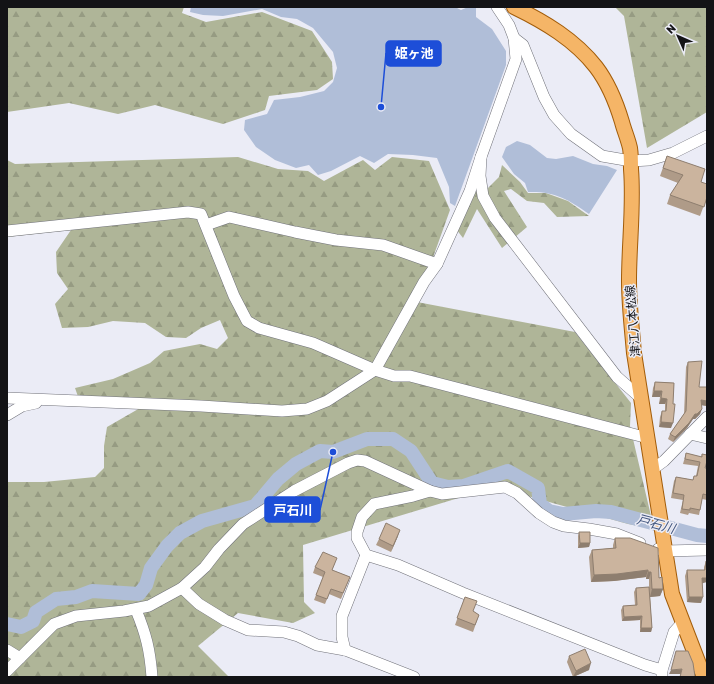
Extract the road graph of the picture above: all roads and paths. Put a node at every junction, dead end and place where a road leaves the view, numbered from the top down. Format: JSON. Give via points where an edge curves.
{"nodes":[{"id":1,"x":497,"y":7,"type":"edge"},
{"id":2,"x":514,"y":7,"type":"edge"},
{"id":3,"x":514,"y":38,"type":"junction"},
{"id":4,"x":707,"y":136,"type":"edge"},
{"id":5,"x":481,"y":157,"type":"junction"},
{"id":6,"x":631,"y":161,"type":"junction"},
{"id":7,"x":206,"y":225,"type":"junction"},
{"id":8,"x":7,"y":232,"type":"edge"},
{"id":9,"x":437,"y":264,"type":"junction"},
{"id":10,"x":375,"y":370,"type":"junction"},
{"id":11,"x":7,"y":398,"type":"edge"},
{"id":12,"x":642,"y":399,"type":"junction"},
{"id":13,"x":48,"y":400,"type":"junction"},
{"id":14,"x":7,"y":415,"type":"edge"},
{"id":15,"x":707,"y":417,"type":"edge"},
{"id":16,"x":690,"y":434,"type":"junction"},
{"id":17,"x":648,"y":438,"type":"junction"},
{"id":18,"x":707,"y":438,"type":"edge"},
{"id":19,"x":653,"y":469,"type":"junction"},
{"id":20,"x":430,"y":491,"type":"junction"},
{"id":21,"x":664,"y":548,"type":"junction"},
{"id":22,"x":707,"y":550,"type":"edge"},
{"id":23,"x":366,"y":555,"type":"junction"},
{"id":24,"x":182,"y":588,"type":"junction"},
{"id":25,"x":136,"y":610,"type":"junction"},
{"id":26,"x":683,"y":622,"type":"junction"},
{"id":27,"x":7,"y":650,"type":"edge"},
{"id":28,"x":345,"y":650,"type":"junction"},
{"id":29,"x":20,"y":658,"type":"junction"},
{"id":30,"x":7,"y":672,"type":"edge"},
{"id":31,"x":662,"y":673,"type":"edge"},
{"id":32,"x":394,"y":674,"type":"edge"},
{"id":33,"x":152,"y":677,"type":"edge"},
{"id":34,"x":414,"y":677,"type":"edge"},
{"id":35,"x":704,"y":677,"type":"edge"}],
"edges":[{"from":1,"to":3,"type":"street"},
{"from":2,"to":6,"type":"main road","name":"津江八本松線","via":[[549,25],[595,66],[608,85],[616,104],[630,149]]},
{"from":3,"to":5,"type":"street","via":[[516,59]]},
{"from":3,"to":6,"type":"street","via":[[522,45],[554,115],[571,134],[602,156]]},
{"from":4,"to":6,"type":"street","via":[[673,153],[649,160]]},
{"from":5,"to":9,"type":"street","via":[[470,191]]},
{"from":5,"to":12,"type":"street","via":[[483,196],[495,218],[617,377]]},
{"from":6,"to":12,"type":"main road","name":"津江八本松線","via":[[630,318]]},
{"from":7,"to":8,"type":"street","via":[[201,214],[188,212]]},
{"from":7,"to":9,"type":"street","via":[[229,217],[336,240],[383,245]]},
{"from":7,"to":10,"type":"street","via":[[234,296],[247,321],[259,328],[313,343]]},
{"from":9,"to":10,"type":"street","via":[[424,282]]},
{"from":10,"to":13,"type":"street","via":[[327,401],[307,409],[282,411]]},
{"from":10,"to":17,"type":"street","via":[[394,376],[410,376]]},
{"from":11,"to":13,"type":"street"},
{"from":12,"to":17,"type":"main road","name":"津江八本松線"},
{"from":13,"to":14,"type":"street","via":[[22,406]]},
{"from":15,"to":16,"type":"street"},
{"from":16,"to":18,"type":"street"},
{"from":16,"to":19,"type":"street"},
{"from":17,"to":19,"type":"main road","name":"津江八本松線"},
{"from":19,"to":21,"type":"main road","name":"津江八本松線"},
{"from":20,"to":21,"type":"street","via":[[442,494],[505,487],[517,493],[553,522],[617,534]]},
{"from":20,"to":23,"type":"street","via":[[374,504],[362,517],[357,532],[357,538]]},
{"from":20,"to":24,"type":"street","via":[[365,461],[348,463],[294,491],[243,524],[218,549],[205,567]]},
{"from":21,"to":22,"type":"street"},
{"from":21,"to":26,"type":"main road","name":"津江八本松線","via":[[672,594]]},
{"from":23,"to":28,"type":"street","via":[[342,616]]},
{"from":23,"to":31,"type":"street","via":[[398,565]]},
{"from":24,"to":25,"type":"street","via":[[149,606]]},
{"from":24,"to":28,"type":"street","via":[[198,604],[248,630],[284,632],[317,645]]},
{"from":25,"to":29,"type":"street","via":[[76,616],[54,624]]},
{"from":25,"to":33,"type":"street","via":[[149,648]]},
{"from":26,"to":31,"type":"street","via":[[674,632]]},
{"from":26,"to":35,"type":"main road","name":"津江八本松線"},
{"from":27,"to":29,"type":"street"},
{"from":28,"to":32,"type":"street"},
{"from":29,"to":30,"type":"street"},
{"from":32,"to":34,"type":"street"}]}
